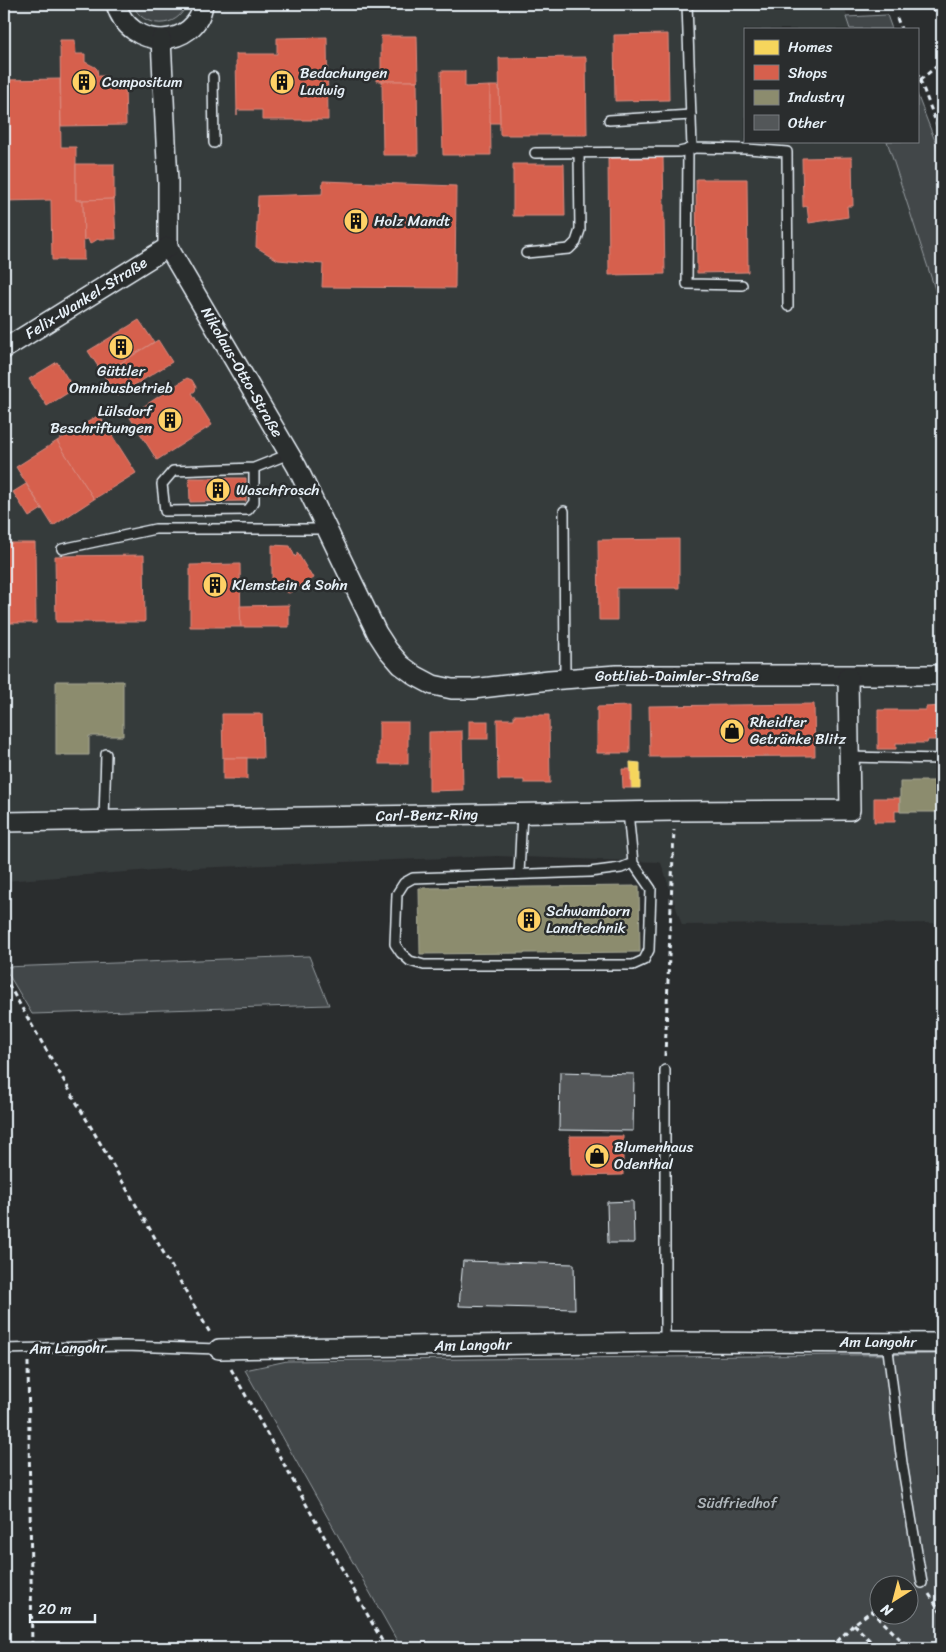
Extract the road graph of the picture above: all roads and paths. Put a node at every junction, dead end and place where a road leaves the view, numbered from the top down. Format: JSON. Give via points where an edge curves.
{"nodes":[{"id":1,"x":116,"y":4,"type":"edge"},
{"id":2,"x":203,"y":4,"type":"edge"},
{"id":3,"x":686,"y":4,"type":"edge"},
{"id":4,"x":897,"y":4,"type":"edge"},
{"id":5,"x":908,"y":4,"type":"edge"},
{"id":6,"x":920,"y":4,"type":"edge"},
{"id":7,"x":942,"y":14,"type":"edge"},
{"id":8,"x":161,"y":39,"type":"junction"},
{"id":9,"x":942,"y":62,"type":"edge"},
{"id":10,"x":918,"y":75,"type":"edge"},
{"id":11,"x":213,"y":77,"type":"dead end"},
{"id":12,"x":920,"y":80,"type":"junction"},
{"id":13,"x":691,"y":115,"type":"junction"},
{"id":14,"x":609,"y":120,"type":"dead end"},
{"id":15,"x":942,"y":138,"type":"edge"},
{"id":16,"x":214,"y":144,"type":"dead end"},
{"id":17,"x":690,"y":149,"type":"junction"},
{"id":18,"x":535,"y":153,"type":"dead end"},
{"id":19,"x":579,"y":153,"type":"junction"},
{"id":20,"x":168,"y":247,"type":"junction"},
{"id":21,"x":526,"y":252,"type":"dead end"},
{"id":22,"x":742,"y":285,"type":"dead end"},
{"id":23,"x":788,"y":306,"type":"dead end"},
{"id":24,"x":4,"y":349,"type":"edge"},
{"id":25,"x":290,"y":454,"type":"junction"},
{"id":26,"x":254,"y":468,"type":"junction"},
{"id":27,"x":564,"y":511,"type":"dead end"},
{"id":28,"x":327,"y":529,"type":"junction"},
{"id":29,"x":62,"y":549,"type":"dead end"},
{"id":30,"x":942,"y":675,"type":"edge"},
{"id":31,"x":416,"y":676,"type":"joint"},
{"id":32,"x":848,"y":676,"type":"junction"},
{"id":33,"x":565,"y":679,"type":"junction"},
{"id":34,"x":106,"y":754,"type":"dead end"},
{"id":35,"x":850,"y":757,"type":"junction"},
{"id":36,"x":942,"y":759,"type":"edge"},
{"id":37,"x":675,"y":811,"type":"junction"},
{"id":38,"x":628,"y":812,"type":"junction"},
{"id":39,"x":522,"y":813,"type":"junction"},
{"id":40,"x":104,"y":820,"type":"junction"},
{"id":41,"x":4,"y":822,"type":"edge"},
{"id":42,"x":633,"y":863,"type":"junction"},
{"id":43,"x":519,"y":874,"type":"junction"},
{"id":44,"x":4,"y":977,"type":"edge"},
{"id":45,"x":665,"y":1070,"type":"joint"},
{"id":46,"x":665,"y":1342,"type":"junction"},
{"id":47,"x":887,"y":1342,"type":"junction"},
{"id":48,"x":942,"y":1343,"type":"edge"},
{"id":49,"x":4,"y":1349,"type":"edge"},
{"id":50,"x":28,"y":1349,"type":"junction"},
{"id":51,"x":219,"y":1349,"type":"junction"},
{"id":52,"x":922,"y":1583,"type":"joint"},
{"id":53,"x":868,"y":1612,"type":"edge"},
{"id":54,"x":942,"y":1614,"type":"edge"},
{"id":55,"x":854,"y":1624,"type":"junction"},
{"id":56,"x":885,"y":1624,"type":"edge"},
{"id":57,"x":32,"y":1648,"type":"edge"},
{"id":58,"x":386,"y":1648,"type":"edge"},
{"id":59,"x":832,"y":1648,"type":"edge"},
{"id":60,"x":877,"y":1648,"type":"edge"},
{"id":61,"x":909,"y":1648,"type":"edge"}],
"edges":[{"from":1,"to":8,"type":"street","via":[[118,13],[136,32],[148,38]]},
{"from":2,"to":8,"type":"street","via":[[187,30],[175,37]]},
{"from":3,"to":13,"type":"lane"},
{"from":4,"to":5,"type":"lane"},
{"from":6,"to":7,"type":"path"},
{"from":8,"to":20,"type":"street"},
{"from":9,"to":12,"type":"path"},
{"from":10,"to":12,"type":"path"},
{"from":11,"to":16,"type":"lane"},
{"from":12,"to":15,"type":"path"},
{"from":13,"to":14,"type":"lane"},
{"from":13,"to":17,"type":"lane"},
{"from":17,"to":19,"type":"lane","via":[[679,152]]},
{"from":17,"to":22,"type":"lane","via":[[687,284]]},
{"from":17,"to":23,"type":"lane","via":[[787,152]]},
{"from":18,"to":19,"type":"lane"},
{"from":19,"to":21,"type":"lane","via":[[580,230],[576,242],[569,249]]},
{"from":20,"to":24,"type":"street","name":"Felix-Wankel-Straße"},
{"from":20,"to":25,"type":"street","name":"Nikolaus-Otto-Straße"},
{"from":25,"to":26,"type":"lane"},
{"from":25,"to":28,"type":"street","name":"Nikolaus-Otto-Straße"},
{"from":26,"to":26,"type":"lane","via":[[173,471],[162,484],[165,511],[248,510],[254,502]]},
{"from":27,"to":33,"type":"lane"},
{"from":28,"to":29,"type":"lane","via":[[155,529]]},
{"from":28,"to":31,"type":"street","name":"Nikolaus-Otto-Straße","via":[[377,633],[401,665]]},
{"from":30,"to":32,"type":"street","name":"Gottlieb-Daimler-Straße"},
{"from":31,"to":33,"type":"street","name":"Gottlieb-Daimler-Straße","via":[[433,685],[452,689]]},
{"from":32,"to":33,"type":"street","name":"Gottlieb-Daimler-Straße","via":[[617,675]]},
{"from":32,"to":35,"type":"street"},
{"from":34,"to":40,"type":"lane"},
{"from":35,"to":36,"type":"lane"},
{"from":35,"to":37,"type":"street","name":"Carl-Benz-Ring","via":[[850,810]]},
{"from":37,"to":38,"type":"street","name":"Carl-Benz-Ring"},
{"from":37,"to":45,"type":"path"},
{"from":38,"to":39,"type":"street","name":"Carl-Benz-Ring"},
{"from":38,"to":42,"type":"lane"},
{"from":39,"to":40,"type":"street","name":"Carl-Benz-Ring"},
{"from":39,"to":43,"type":"lane"},
{"from":40,"to":41,"type":"street","name":"Carl-Benz-Ring"},
{"from":42,"to":43,"type":"lane","via":[[590,872]]},
{"from":42,"to":43,"type":"lane","via":[[651,889],[649,950],[644,960],[633,965],[424,965],[400,953],[395,944],[397,894],[404,883],[414,878]]},
{"from":44,"to":51,"type":"path"},
{"from":45,"to":46,"type":"lane"},
{"from":46,"to":47,"type":"street","name":"Am Langohr"},
{"from":46,"to":51,"type":"street","name":"Am Langohr"},
{"from":47,"to":48,"type":"street","name":"Am Langohr"},
{"from":47,"to":52,"type":"lane"},
{"from":49,"to":50,"type":"lane","name":"Am Langohr"},
{"from":50,"to":51,"type":"lane","name":"Am Langohr","via":[[124,1346]]},
{"from":50,"to":57,"type":"path"},
{"from":51,"to":58,"type":"path"},
{"from":52,"to":54,"type":"path"},
{"from":53,"to":55,"type":"path"},
{"from":55,"to":59,"type":"path"},
{"from":55,"to":60,"type":"path"},
{"from":56,"to":61,"type":"path"}]}
